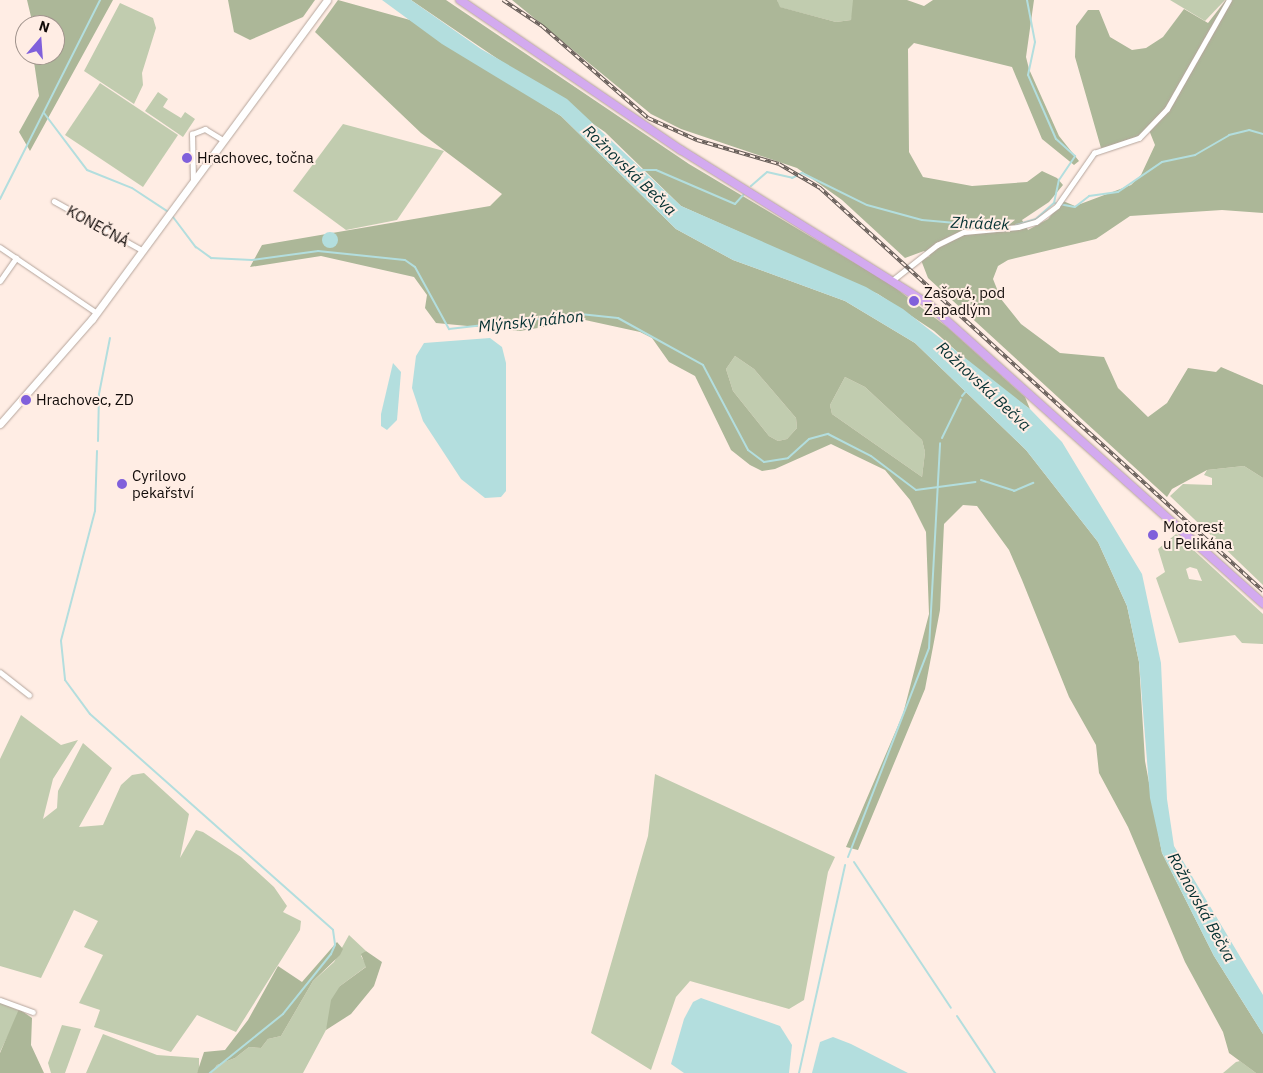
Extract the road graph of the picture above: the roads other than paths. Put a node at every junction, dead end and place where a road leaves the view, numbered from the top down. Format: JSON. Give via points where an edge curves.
{"nodes":[{"id":1,"x":326,"y":0,"type":"edge"},
{"id":2,"x":460,"y":0,"type":"edge"},
{"id":3,"x":1229,"y":0,"type":"edge"},
{"id":4,"x":223,"y":140,"type":"junction"},
{"id":5,"x":192,"y":182,"type":"junction"},
{"id":6,"x":54,"y":201,"type":"dead end"},
{"id":7,"x":0,"y":247,"type":"edge"},
{"id":8,"x":142,"y":250,"type":"junction"},
{"id":9,"x":16,"y":258,"type":"junction"},
{"id":10,"x":894,"y":279,"type":"junction"},
{"id":11,"x":0,"y":282,"type":"edge"},
{"id":12,"x":96,"y":313,"type":"junction"},
{"id":13,"x":0,"y":424,"type":"edge"},
{"id":14,"x":1263,"y":604,"type":"edge"},
{"id":15,"x":0,"y":672,"type":"edge"},
{"id":16,"x":29,"y":695,"type":"dead end"},
{"id":17,"x":0,"y":1000,"type":"edge"},
{"id":18,"x":33,"y":1012,"type":"dead end"}],
"edges":[{"from":1,"to":4,"type":"street"},
{"from":2,"to":10,"type":"main road","via":[[681,150]]},
{"from":3,"to":10,"type":"street","via":[[1166,109],[1139,138],[1094,154],[1057,206],[1036,222],[964,232],[937,245]]},
{"from":4,"to":5,"type":"street"},
{"from":4,"to":5,"type":"street","via":[[205,129],[192,134]]},
{"from":5,"to":8,"type":"street"},
{"from":6,"to":8,"type":"street","name":"KONEČNÁ"},
{"from":7,"to":9,"type":"street"},
{"from":8,"to":12,"type":"street"},
{"from":9,"to":11,"type":"street"},
{"from":9,"to":12,"type":"street"},
{"from":10,"to":14,"type":"main road","via":[[991,356]]},
{"from":12,"to":13,"type":"street"},
{"from":15,"to":16,"type":"street"},
{"from":17,"to":18,"type":"street"}]}
